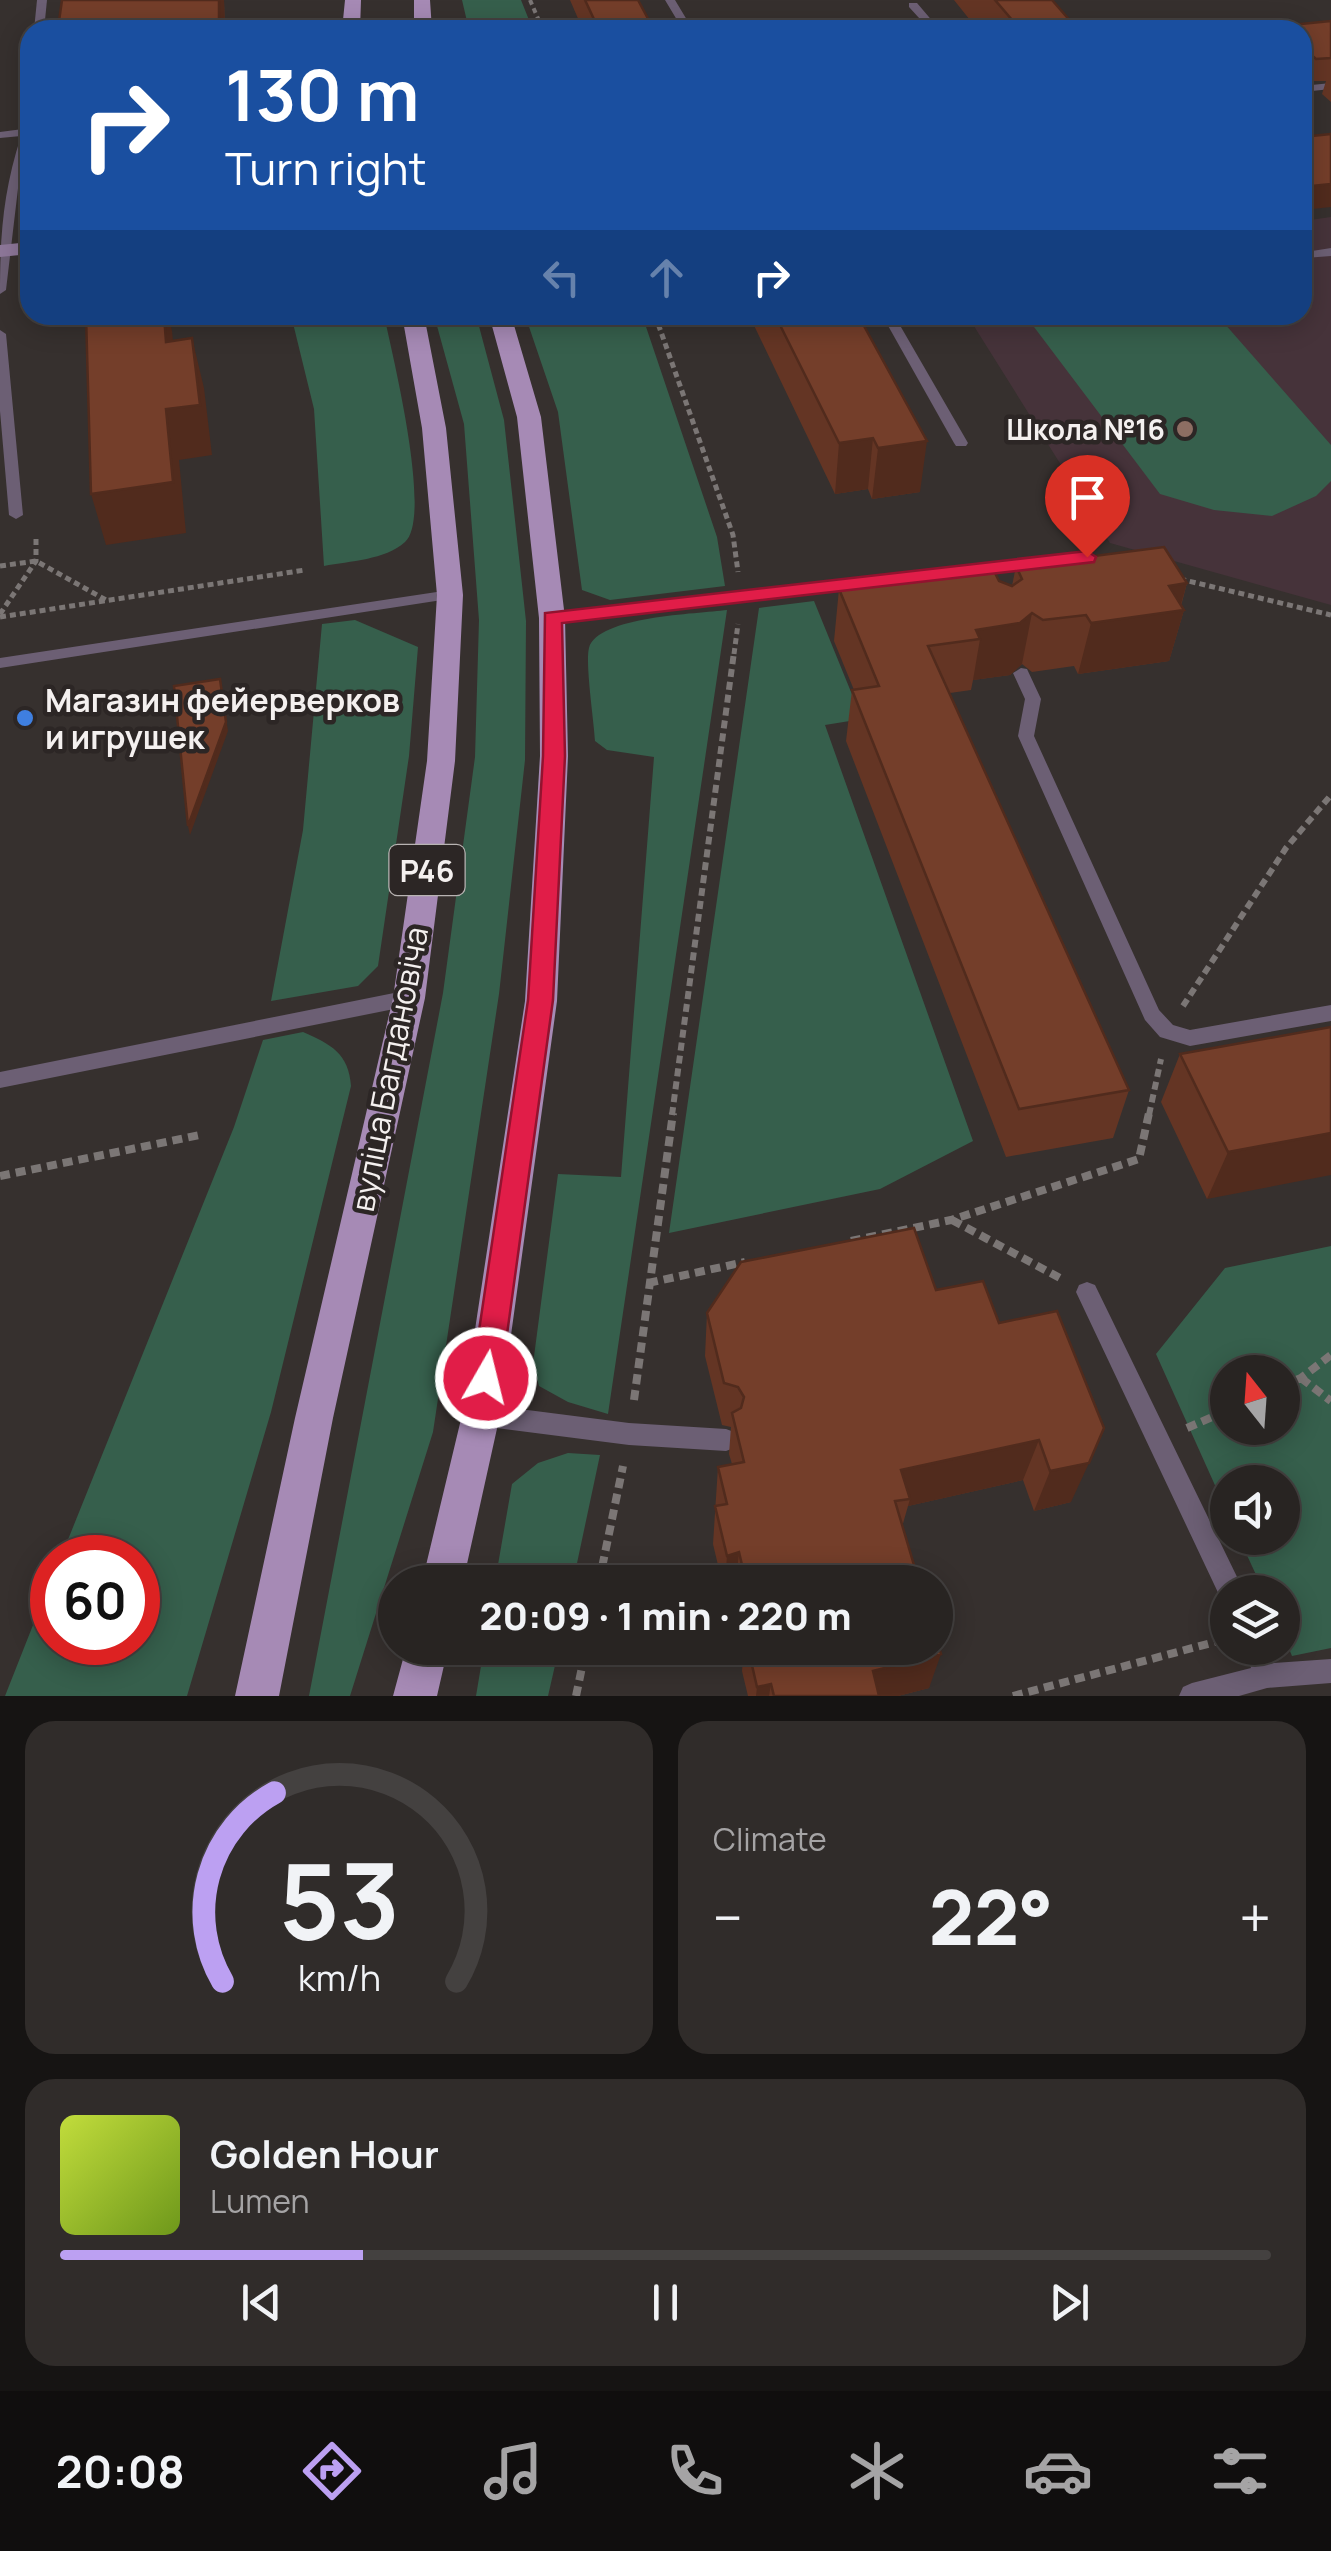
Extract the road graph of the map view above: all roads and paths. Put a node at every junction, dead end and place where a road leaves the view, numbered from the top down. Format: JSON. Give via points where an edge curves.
{"nodes":[{"id":1,"x":913,"y":4,"type":"dead end"},
{"id":2,"x":927,"y":20,"type":"edge"},
{"id":3,"x":20,"y":159,"type":"edge"},
{"id":4,"x":2,"y":251,"type":"edge"},
{"id":5,"x":0,"y":290,"type":"edge"},
{"id":6,"x":415,"y":325,"type":"edge"},
{"id":7,"x":503,"y":325,"type":"edge"},
{"id":8,"x":659,"y":325,"type":"edge"},
{"id":9,"x":894,"y":325,"type":"edge"},
{"id":10,"x":0,"y":334,"type":"edge"},
{"id":11,"x":960,"y":443,"type":"dead end"},
{"id":12,"x":16,"y":515,"type":"joint"},
{"id":13,"x":1087,"y":557,"type":"edge"},
{"id":14,"x":36,"y":562,"type":"junction"},
{"id":15,"x":0,"y":566,"type":"edge"},
{"id":16,"x":305,"y":570,"type":"dead end"},
{"id":17,"x":1162,"y":575,"type":"edge"},
{"id":18,"x":450,"y":595,"type":"junction"},
{"id":19,"x":742,"y":598,"type":"junction"},
{"id":20,"x":107,"y":601,"type":"junction"},
{"id":21,"x":1331,"y":615,"type":"edge"},
{"id":22,"x":0,"y":616,"type":"edge"},
{"id":23,"x":552,"y":618,"type":"junction"},
{"id":24,"x":0,"y":664,"type":"edge"},
{"id":25,"x":1021,"y":673,"type":"edge"},
{"id":26,"x":410,"y":998,"type":"junction"},
{"id":27,"x":1331,"y":1013,"type":"edge"},
{"id":28,"x":0,"y":1080,"type":"edge"},
{"id":29,"x":200,"y":1135,"type":"dead end"},
{"id":30,"x":0,"y":1176,"type":"edge"},
{"id":31,"x":838,"y":1243,"type":"edge"},
{"id":32,"x":762,"y":1259,"type":"edge"},
{"id":33,"x":648,"y":1282,"type":"junction"},
{"id":34,"x":1087,"y":1292,"type":"joint"},
{"id":35,"x":1331,"y":1354,"type":"edge"},
{"id":36,"x":1301,"y":1378,"type":"joint"},
{"id":37,"x":1331,"y":1401,"type":"edge"},
{"id":38,"x":481,"y":1416,"type":"junction"},
{"id":39,"x":629,"y":1434,"type":"junction"},
{"id":40,"x":726,"y":1440,"type":"edge"},
{"id":41,"x":446,"y":1565,"type":"edge"},
{"id":42,"x":602,"y":1565,"type":"edge"},
{"id":43,"x":1222,"y":1575,"type":"edge"},
{"id":44,"x":1210,"y":1643,"type":"edge"},
{"id":45,"x":423,"y":1665,"type":"edge"},
{"id":46,"x":582,"y":1665,"type":"edge"},
{"id":47,"x":1263,"y":1665,"type":"edge"},
{"id":48,"x":1331,"y":1671,"type":"edge"},
{"id":49,"x":1267,"y":1676,"type":"junction"},
{"id":50,"x":256,"y":1696,"type":"edge"},
{"id":51,"x":416,"y":1696,"type":"edge"},
{"id":52,"x":576,"y":1696,"type":"edge"},
{"id":53,"x":1013,"y":1696,"type":"edge"},
{"id":54,"x":1192,"y":1696,"type":"edge"}],
"edges":[{"from":1,"to":2,"type":"lane"},
{"from":3,"to":4,"type":"lane"},
{"from":4,"to":5,"type":"lane"},
{"from":6,"to":18,"type":"main road","name":"вуліца Багдановіча","number":"Р46","via":[[434,428]]},
{"from":7,"to":23,"type":"main road","via":[[529,417]]},
{"from":8,"to":19,"type":"path","via":[[733,534]]},
{"from":9,"to":11,"type":"lane"},
{"from":10,"to":12,"type":"lane"},
{"from":12,"to":14,"type":"path","via":[[36,522]]},
{"from":13,"to":19,"type":"lane","via":[[976,577]]},
{"from":14,"to":15,"type":"path"},
{"from":14,"to":20,"type":"path"},
{"from":14,"to":22,"type":"path"},
{"from":16,"to":20,"type":"path"},
{"from":17,"to":21,"type":"path"},
{"from":18,"to":24,"type":"lane"},
{"from":18,"to":26,"type":"main road","name":"вуліца Багдановіча","number":"Р46","via":[[441,761]]},
{"from":19,"to":23,"type":"lane"},
{"from":19,"to":33,"type":"path"},
{"from":20,"to":22,"type":"path"},
{"from":23,"to":38,"type":"main road","via":[[554,756],[540,1000]]},
{"from":25,"to":27,"type":"lane","via":[[1033,699],[1026,736],[1152,1015],[1167,1031],[1190,1038]]},
{"from":26,"to":28,"type":"lane"},
{"from":26,"to":50,"type":"main road","name":"вуліца Багдановіча","number":"Р46"},
{"from":29,"to":30,"type":"path"},
{"from":31,"to":34,"type":"path","via":[[951,1220]]},
{"from":32,"to":33,"type":"path"},
{"from":33,"to":39,"type":"path"},
{"from":34,"to":43,"type":"lane"},
{"from":35,"to":36,"type":"path"},
{"from":36,"to":37,"type":"path"},
{"from":38,"to":39,"type":"lane"},
{"from":38,"to":41,"type":"main road"},
{"from":39,"to":40,"type":"lane"},
{"from":39,"to":42,"type":"path"},
{"from":44,"to":53,"type":"path"},
{"from":45,"to":51,"type":"main road"},
{"from":46,"to":52,"type":"path"},
{"from":47,"to":49,"type":"lane"},
{"from":48,"to":49,"type":"lane"},
{"from":49,"to":54,"type":"lane"}]}
